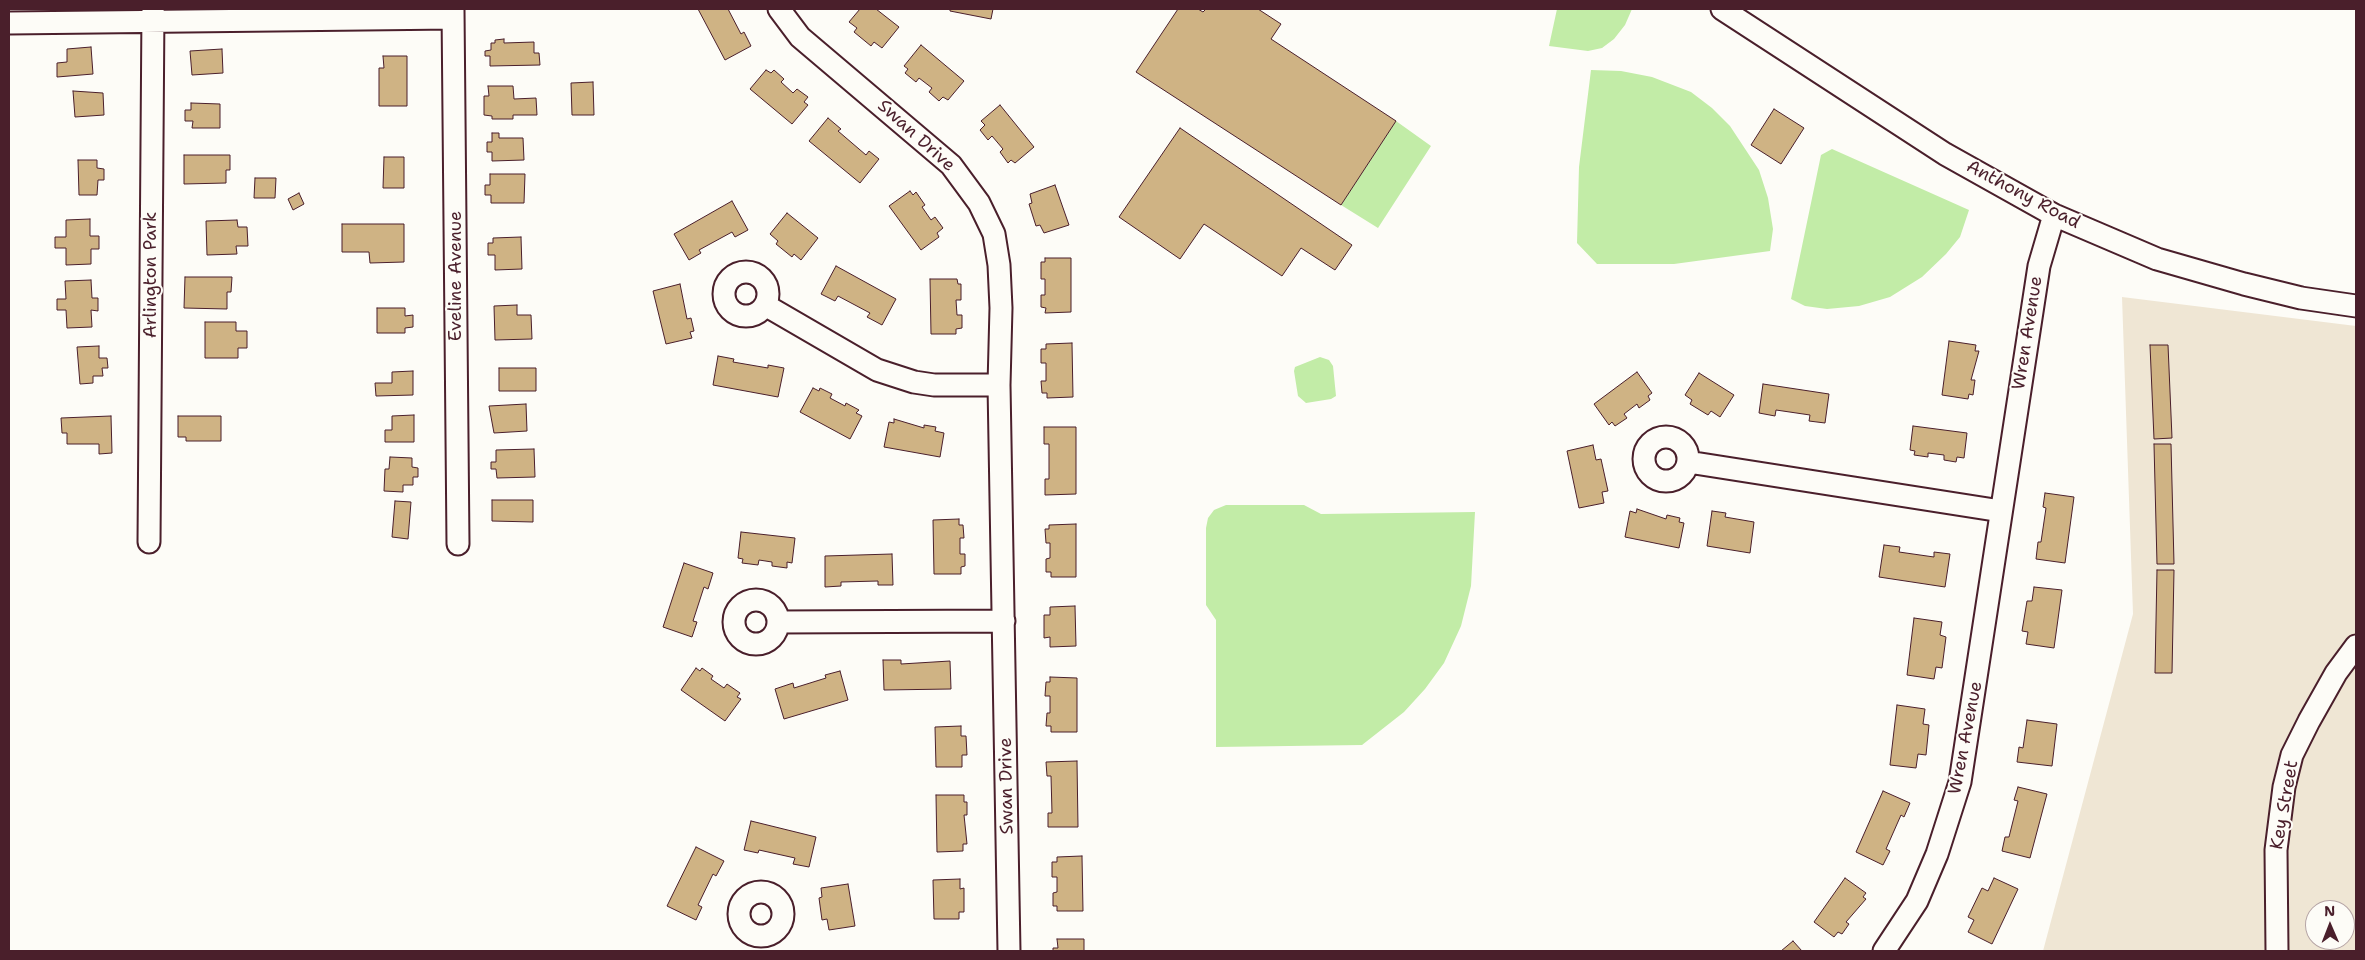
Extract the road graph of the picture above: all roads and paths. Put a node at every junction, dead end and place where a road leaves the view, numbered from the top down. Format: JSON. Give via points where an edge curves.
{"nodes":[{"id":1,"x":778,"y":9,"type":"edge"},
{"id":2,"x":1722,"y":9,"type":"edge"},
{"id":3,"x":453,"y":13,"type":"edge"},
{"id":4,"x":153,"y":15,"type":"edge"},
{"id":5,"x":9,"y":23,"type":"edge"},
{"id":6,"x":2054,"y":215,"type":"junction"},
{"id":7,"x":765,"y":305,"type":"dead end"},
{"id":8,"x":2356,"y":306,"type":"edge"},
{"id":9,"x":999,"y":385,"type":"junction"},
{"id":10,"x":1688,"y":462,"type":"dead end"},
{"id":11,"x":2001,"y":511,"type":"junction"},
{"id":12,"x":149,"y":542,"type":"dead end"},
{"id":13,"x":458,"y":544,"type":"dead end"},
{"id":14,"x":1004,"y":621,"type":"junction"},
{"id":15,"x":779,"y":622,"type":"dead end"},
{"id":16,"x":2356,"y":646,"type":"edge"},
{"id":17,"x":1009,"y":951,"type":"edge"},
{"id":18,"x":1884,"y":951,"type":"edge"},
{"id":19,"x":2277,"y":951,"type":"edge"}],
"edges":[{"from":1,"to":9,"type":"street","name":"Swan Drive","via":[[800,37],[952,165],[979,203],[994,234],[1000,265]]},
{"from":2,"to":6,"type":"street","name":"Anthony Road","via":[[1945,154]]},
{"from":3,"to":4,"type":"street"},
{"from":3,"to":13,"type":"street","name":"Eveline Avenue"},
{"from":4,"to":5,"type":"street"},
{"from":4,"to":12,"type":"street","name":"Arlington Park"},
{"from":6,"to":8,"type":"street","name":"Anthony Road","via":[[2174,264],[2253,287]]},
{"from":6,"to":11,"type":"street","name":"Wren Avenue","via":[[2039,266]]},
{"from":7,"to":9,"type":"street","via":[[878,370],[934,385]]},
{"from":9,"to":14,"type":"street","name":"Swan Drive"},
{"from":10,"to":11,"type":"street"},
{"from":11,"to":18,"type":"street","name":"Wren Avenue","via":[[1960,782],[1937,854],[1917,901]]},
{"from":14,"to":15,"type":"street"},
{"from":14,"to":17,"type":"street","name":"Swan Drive"},
{"from":16,"to":19,"type":"street","name":"Key Street","via":[[2308,721],[2288,771],[2276,850]]}]}
